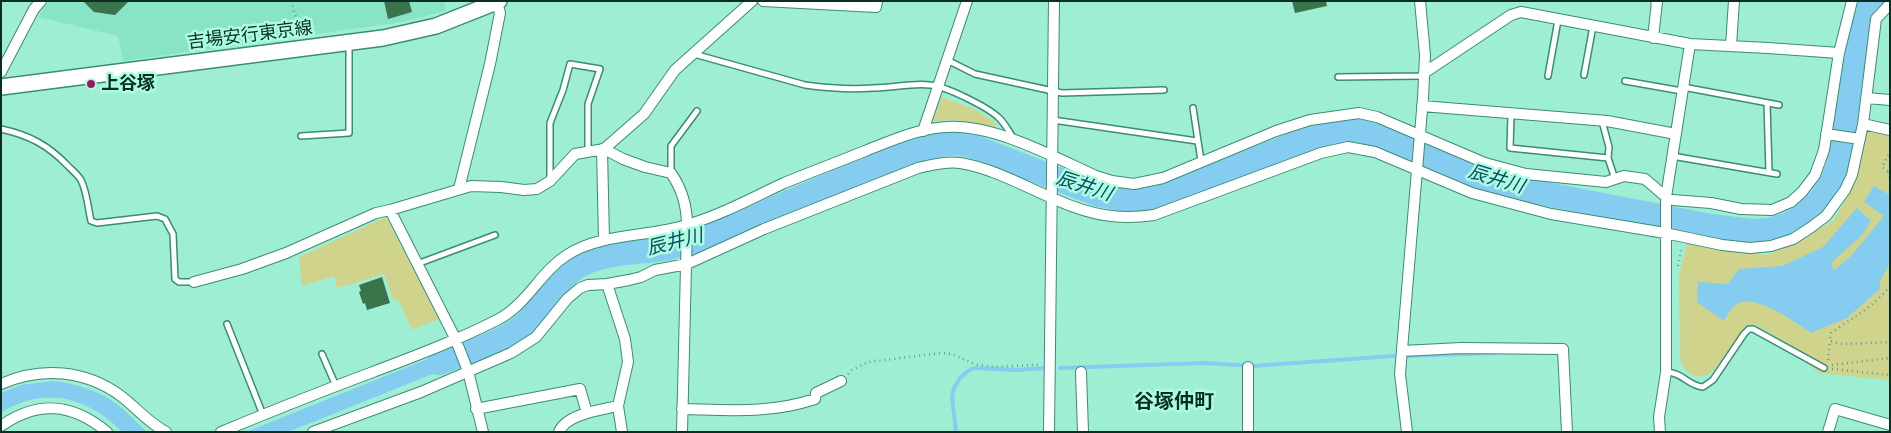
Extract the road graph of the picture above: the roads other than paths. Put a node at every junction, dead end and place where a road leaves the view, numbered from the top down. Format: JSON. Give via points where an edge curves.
{"nodes":[{"id":1,"x":41,"y":1,"type":"edge"},
{"id":2,"x":752,"y":1,"type":"edge"},
{"id":3,"x":763,"y":1,"type":"edge"},
{"id":4,"x":877,"y":1,"type":"edge"},
{"id":5,"x":967,"y":1,"type":"edge"},
{"id":6,"x":1054,"y":1,"type":"edge"},
{"id":7,"x":1420,"y":1,"type":"edge"},
{"id":8,"x":1734,"y":1,"type":"edge"},
{"id":9,"x":1852,"y":1,"type":"edge"},
{"id":10,"x":498,"y":2,"type":"edge"},
{"id":11,"x":1657,"y":2,"type":"edge"},
{"id":12,"x":1890,"y":4,"type":"edge"},
{"id":13,"x":1558,"y":20,"type":"junction"},
{"id":14,"x":1593,"y":26,"type":"junction"},
{"id":15,"x":1653,"y":38,"type":"junction"},
{"id":16,"x":348,"y":43,"type":"junction"},
{"id":17,"x":1690,"y":44,"type":"junction"},
{"id":18,"x":1731,"y":46,"type":"junction"},
{"id":19,"x":1839,"y":53,"type":"junction"},
{"id":20,"x":693,"y":54,"type":"junction"},
{"id":21,"x":947,"y":60,"type":"junction"},
{"id":22,"x":1,"y":72,"type":"edge"},
{"id":23,"x":1424,"y":74,"type":"junction"},
{"id":24,"x":1584,"y":75,"type":"dead end"},
{"id":25,"x":1548,"y":76,"type":"dead end"},
{"id":26,"x":1338,"y":77,"type":"dead end"},
{"id":27,"x":1625,"y":81,"type":"dead end"},
{"id":28,"x":938,"y":86,"type":"junction"},
{"id":29,"x":1,"y":87,"type":"edge"},
{"id":30,"x":1683,"y":89,"type":"junction"},
{"id":31,"x":1164,"y":90,"type":"dead end"},
{"id":32,"x":1054,"y":91,"type":"junction"},
{"id":33,"x":1866,"y":98,"type":"junction"},
{"id":34,"x":1890,"y":100,"type":"edge"},
{"id":35,"x":1767,"y":103,"type":"junction"},
{"id":36,"x":1779,"y":105,"type":"dead end"},
{"id":37,"x":1422,"y":106,"type":"junction"},
{"id":38,"x":1193,"y":108,"type":"dead end"},
{"id":39,"x":697,"y":111,"type":"dead end"},
{"id":40,"x":1511,"y":114,"type":"junction"},
{"id":41,"x":1053,"y":120,"type":"junction"},
{"id":42,"x":1602,"y":121,"type":"junction"},
{"id":43,"x":1863,"y":124,"type":"junction"},
{"id":44,"x":1,"y":129,"type":"edge"},
{"id":45,"x":1890,"y":130,"type":"edge"},
{"id":46,"x":922,"y":131,"type":"junction"},
{"id":47,"x":1676,"y":134,"type":"junction"},
{"id":48,"x":1826,"y":134,"type":"junction"},
{"id":49,"x":301,"y":136,"type":"dead end"},
{"id":50,"x":1419,"y":136,"type":"junction"},
{"id":51,"x":1860,"y":139,"type":"junction"},
{"id":52,"x":1197,"y":141,"type":"junction"},
{"id":53,"x":1017,"y":142,"type":"junction"},
{"id":54,"x":603,"y":149,"type":"junction"},
{"id":55,"x":588,"y":152,"type":"junction"},
{"id":56,"x":1672,"y":156,"type":"junction"},
{"id":57,"x":1608,"y":158,"type":"junction"},
{"id":58,"x":1053,"y":160,"type":"junction"},
{"id":59,"x":1201,"y":161,"type":"junction"},
{"id":60,"x":1416,"y":166,"type":"junction"},
{"id":61,"x":1770,"y":172,"type":"junction"},
{"id":62,"x":670,"y":173,"type":"junction"},
{"id":63,"x":1777,"y":174,"type":"dead end"},
{"id":64,"x":1615,"y":179,"type":"junction"},
{"id":65,"x":550,"y":181,"type":"junction"},
{"id":66,"x":459,"y":189,"type":"junction"},
{"id":67,"x":1052,"y":194,"type":"junction"},
{"id":68,"x":1666,"y":200,"type":"junction"},
{"id":69,"x":390,"y":210,"type":"junction"},
{"id":70,"x":687,"y":228,"type":"junction"},
{"id":71,"x":1665,"y":230,"type":"junction"},
{"id":72,"x":495,"y":235,"type":"dead end"},
{"id":73,"x":604,"y":240,"type":"junction"},
{"id":74,"x":687,"y":260,"type":"junction"},
{"id":75,"x":418,"y":264,"type":"junction"},
{"id":76,"x":194,"y":282,"type":"joint"},
{"id":77,"x":607,"y":284,"type":"junction"},
{"id":78,"x":228,"y":324,"type":"dead end"},
{"id":79,"x":456,"y":340,"type":"junction"},
{"id":80,"x":1402,"y":351,"type":"junction"},
{"id":81,"x":322,"y":354,"type":"dead end"},
{"id":82,"x":1248,"y":367,"type":"dead end"},
{"id":83,"x":1824,"y":368,"type":"road end"},
{"id":84,"x":467,"y":369,"type":"junction"},
{"id":85,"x":1081,"y":372,"type":"dead end"},
{"id":86,"x":1666,"y":372,"type":"junction"},
{"id":87,"x":841,"y":381,"type":"road end"},
{"id":88,"x":1,"y":384,"type":"edge"},
{"id":89,"x":336,"y":386,"type":"junction"},
{"id":90,"x":618,"y":406,"type":"junction"},
{"id":91,"x":682,"y":409,"type":"junction"},
{"id":92,"x":476,"y":410,"type":"junction"},
{"id":93,"x":588,"y":413,"type":"junction"},
{"id":94,"x":262,"y":415,"type":"junction"},
{"id":95,"x":1890,"y":425,"type":"edge"},
{"id":96,"x":1,"y":426,"type":"edge"},
{"id":97,"x":107,"y":432,"type":"edge"},
{"id":98,"x":166,"y":432,"type":"edge"},
{"id":99,"x":221,"y":432,"type":"edge"},
{"id":100,"x":313,"y":432,"type":"edge"},
{"id":101,"x":483,"y":432,"type":"edge"},
{"id":102,"x":559,"y":432,"type":"edge"},
{"id":103,"x":622,"y":432,"type":"edge"},
{"id":104,"x":682,"y":432,"type":"edge"},
{"id":105,"x":1050,"y":432,"type":"edge"},
{"id":106,"x":1082,"y":432,"type":"edge"},
{"id":107,"x":1248,"y":432,"type":"edge"},
{"id":108,"x":1407,"y":432,"type":"edge"},
{"id":109,"x":1567,"y":432,"type":"edge"},
{"id":110,"x":1660,"y":432,"type":"edge"},
{"id":111,"x":1828,"y":432,"type":"edge"}],
"edges":[{"from":1,"to":22,"type":"street"},
{"from":2,"to":20,"type":"street"},
{"from":3,"to":4,"type":"street","via":[[876,7]]},
{"from":5,"to":21,"type":"street"},
{"from":6,"to":32,"type":"street"},
{"from":7,"to":23,"type":"street"},
{"from":8,"to":18,"type":"street"},
{"from":9,"to":19,"type":"street"},
{"from":10,"to":16,"type":"main road","name":"吉場安行東京線","via":[[409,34]]},
{"from":10,"to":66,"type":"street","via":[[500,13],[493,47]]},
{"from":11,"to":15,"type":"street"},
{"from":12,"to":33,"type":"street","via":[[1876,19]]},
{"from":13,"to":14,"type":"street"},
{"from":13,"to":23,"type":"street","via":[[1521,12],[1511,15]]},
{"from":13,"to":25,"type":"lane"},
{"from":14,"to":15,"type":"street"},
{"from":14,"to":24,"type":"lane"},
{"from":15,"to":17,"type":"street"},
{"from":16,"to":29,"type":"main road","name":"吉場安行東京線"},
{"from":16,"to":49,"type":"lane","via":[[349,134]]},
{"from":17,"to":18,"type":"street"},
{"from":17,"to":30,"type":"street"},
{"from":18,"to":19,"type":"street"},
{"from":19,"to":48,"type":"street"},
{"from":20,"to":28,"type":"lane","via":[[814,86]]},
{"from":20,"to":54,"type":"street","via":[[675,70],[644,114]]},
{"from":21,"to":28,"type":"street"},
{"from":21,"to":32,"type":"lane","via":[[975,74]]},
{"from":23,"to":26,"type":"lane"},
{"from":23,"to":37,"type":"street"},
{"from":27,"to":30,"type":"lane"},
{"from":28,"to":46,"type":"street"},
{"from":28,"to":53,"type":"lane","via":[[991,111]]},
{"from":30,"to":35,"type":"lane"},
{"from":30,"to":47,"type":"street"},
{"from":31,"to":32,"type":"lane"},
{"from":32,"to":41,"type":"street"},
{"from":33,"to":34,"type":"street"},
{"from":33,"to":43,"type":"street"},
{"from":35,"to":36,"type":"lane"},
{"from":35,"to":61,"type":"lane"},
{"from":37,"to":40,"type":"street"},
{"from":37,"to":50,"type":"street"},
{"from":38,"to":52,"type":"lane"},
{"from":39,"to":62,"type":"lane","via":[[672,146]]},
{"from":40,"to":42,"type":"street"},
{"from":40,"to":57,"type":"lane","via":[[1510,148]]},
{"from":41,"to":52,"type":"lane"},
{"from":41,"to":58,"type":"street"},
{"from":42,"to":47,"type":"street"},
{"from":42,"to":57,"type":"lane","via":[[1609,147]]},
{"from":43,"to":45,"type":"street"},
{"from":43,"to":51,"type":"street"},
{"from":44,"to":76,"type":"lane","via":[[23,134],[43,144],[80,178],[91,221],[157,216],[165,219],[173,234],[176,279]]},
{"from":46,"to":53,"type":"street","via":[[946,127],[973,128]]},
{"from":46,"to":70,"type":"street","via":[[784,183]]},
{"from":47,"to":56,"type":"street"},
{"from":48,"to":51,"type":"street"},
{"from":48,"to":68,"type":"street","via":[[1815,175],[1802,192],[1782,207],[1772,210],[1741,209]]},
{"from":50,"to":59,"type":"street","via":[[1377,117],[1345,114],[1310,120],[1276,131]]},
{"from":50,"to":60,"type":"street"},
{"from":50,"to":64,"type":"street","via":[[1485,164],[1526,174],[1606,182]]},
{"from":51,"to":71,"type":"street","via":[[1845,190],[1826,216],[1793,238],[1772,246],[1750,248],[1722,245]]},
{"from":52,"to":59,"type":"lane"},
{"from":53,"to":58,"type":"street"},
{"from":54,"to":55,"type":"street"},
{"from":54,"to":62,"type":"street","via":[[645,167]]},
{"from":54,"to":73,"type":"street"},
{"from":55,"to":65,"type":"street","via":[[575,154]]},
{"from":55,"to":65,"type":"lane","via":[[588,104],[600,69],[570,64],[550,123]]},
{"from":56,"to":61,"type":"lane"},
{"from":56,"to":68,"type":"street"},
{"from":57,"to":64,"type":"lane"},
{"from":58,"to":59,"type":"street","via":[[1112,181],[1134,184],[1163,178]]},
{"from":58,"to":67,"type":"street"},
{"from":60,"to":67,"type":"street","via":[[1348,147],[1321,152],[1154,216],[1110,216]]},
{"from":60,"to":71,"type":"street","via":[[1472,193],[1551,214]]},
{"from":60,"to":80,"type":"street"},
{"from":61,"to":63,"type":"lane"},
{"from":62,"to":70,"type":"street","via":[[681,188]]},
{"from":64,"to":68,"type":"street","via":[[1624,176],[1646,179]]},
{"from":65,"to":66,"type":"street","via":[[537,189],[471,186]]},
{"from":66,"to":69,"type":"street"},
{"from":67,"to":74,"type":"street","via":[[983,168],[958,163],[937,164],[918,168]]},
{"from":67,"to":105,"type":"street"},
{"from":68,"to":71,"type":"street"},
{"from":69,"to":75,"type":"street"},
{"from":69,"to":76,"type":"street","via":[[376,213],[286,253]]},
{"from":70,"to":73,"type":"street"},
{"from":70,"to":74,"type":"street"},
{"from":71,"to":86,"type":"street"},
{"from":72,"to":75,"type":"lane"},
{"from":73,"to":79,"type":"street","via":[[566,255],[511,311]]},
{"from":74,"to":77,"type":"street","via":[[641,277]]},
{"from":74,"to":91,"type":"street"},
{"from":75,"to":79,"type":"street"},
{"from":77,"to":84,"type":"street","via":[[580,288],[536,337],[511,353]]},
{"from":77,"to":90,"type":"street","via":[[628,362]]},
{"from":78,"to":94,"type":"lane"},
{"from":79,"to":84,"type":"street"},
{"from":79,"to":89,"type":"street"},
{"from":80,"to":108,"type":"street","via":[[1400,374]]},
{"from":80,"to":109,"type":"street","via":[[1563,349]]},
{"from":81,"to":89,"type":"lane"},
{"from":82,"to":107,"type":"street"},
{"from":83,"to":86,"type":"lane","via":[[1749,329],[1713,380],[1703,387],[1676,373]]},
{"from":84,"to":92,"type":"street"},
{"from":84,"to":100,"type":"street","via":[[421,392]]},
{"from":85,"to":106,"type":"street"},
{"from":86,"to":110,"type":"street"},
{"from":87,"to":91,"type":"street","via":[[816,393],[815,400],[785,408]]},
{"from":88,"to":98,"type":"street","via":[[38,373],[61,372],[85,377],[123,397],[151,424]]},
{"from":89,"to":94,"type":"street"},
{"from":90,"to":93,"type":"street"},
{"from":90,"to":103,"type":"street"},
{"from":91,"to":104,"type":"street"},
{"from":92,"to":93,"type":"street","via":[[580,389]]},
{"from":92,"to":101,"type":"street"},
{"from":93,"to":102,"type":"street","via":[[567,422]]},
{"from":94,"to":99,"type":"street"},
{"from":95,"to":111,"type":"street","via":[[1835,410]]},
{"from":96,"to":97,"type":"street","via":[[33,409],[48,408],[82,415]]}]}
